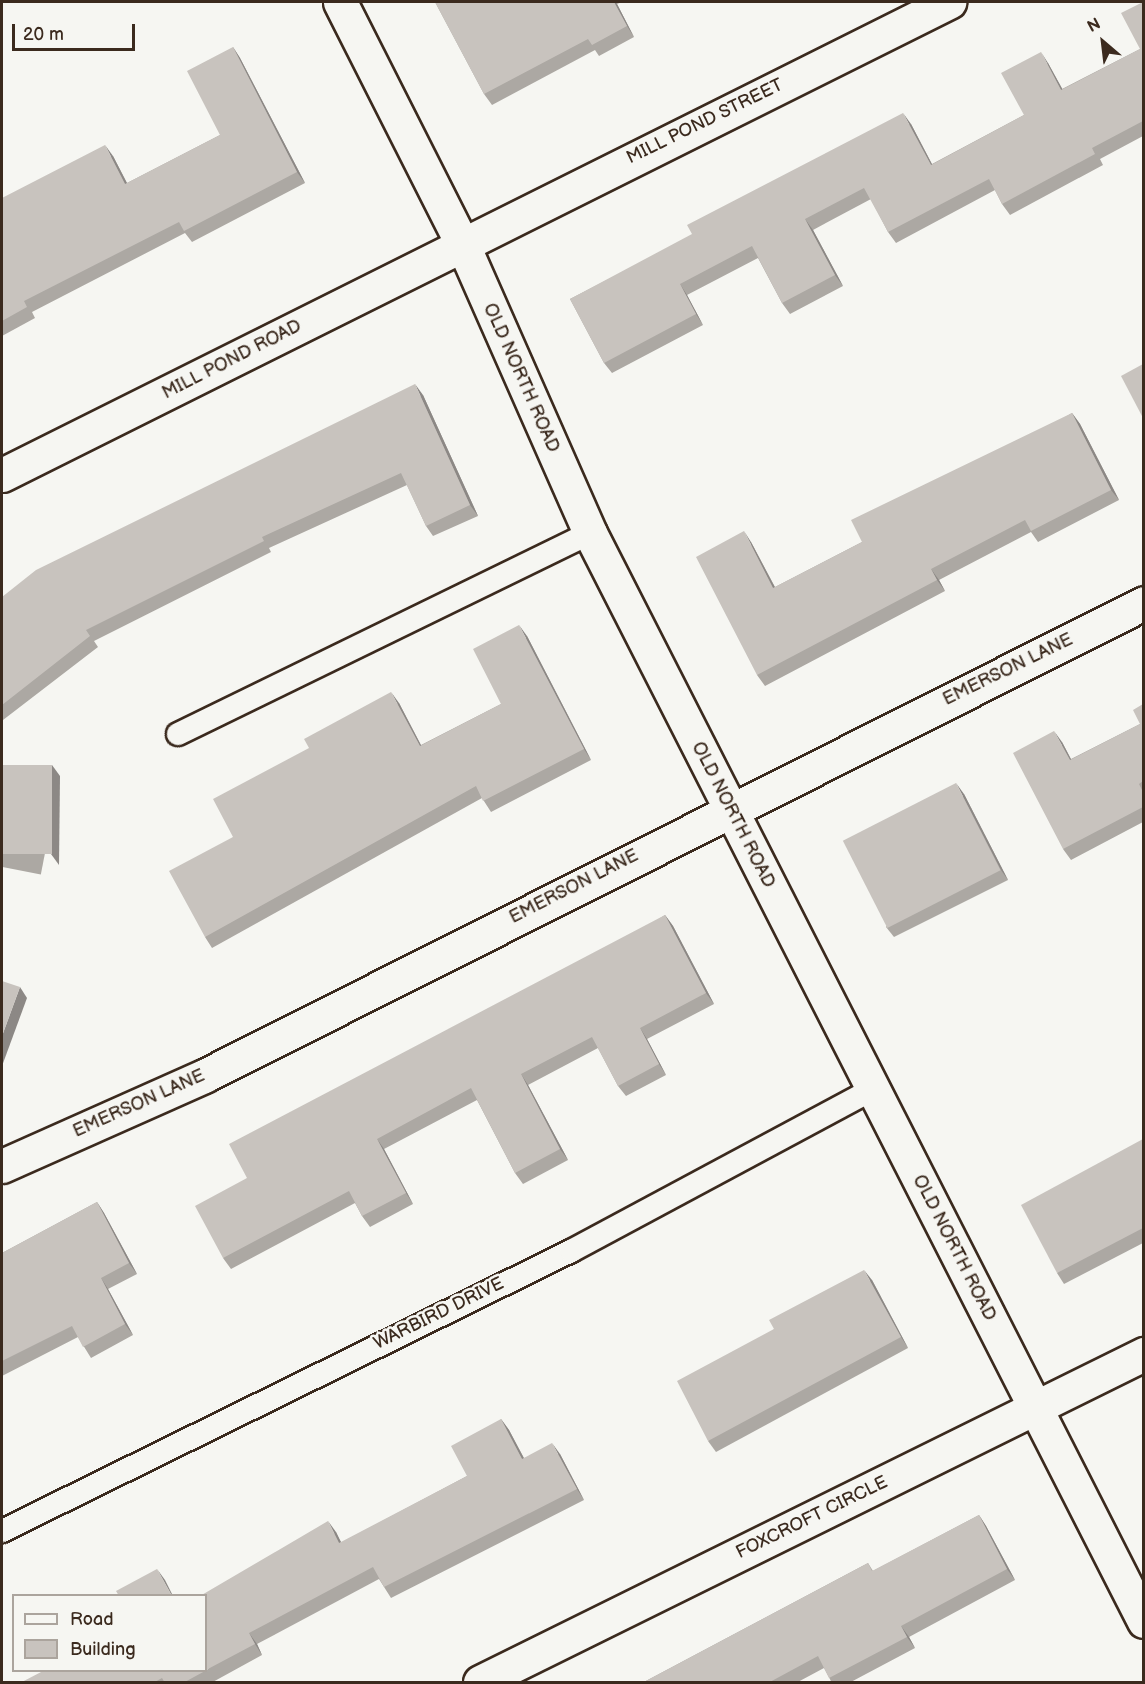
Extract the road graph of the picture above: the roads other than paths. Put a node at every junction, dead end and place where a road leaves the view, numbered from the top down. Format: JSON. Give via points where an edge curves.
{"nodes":[{"id":1,"x":340,"y":2,"type":"edge"},
{"id":2,"x":949,"y":2,"type":"edge"},
{"id":3,"x":463,"y":244,"type":"junction"},
{"id":4,"x":2,"y":476,"type":"edge"},
{"id":5,"x":590,"y":533,"type":"junction"},
{"id":6,"x":1143,"y":603,"type":"edge"},
{"id":7,"x":178,"y":734,"type":"dead end"},
{"id":8,"x":730,"y":808,"type":"junction"},
{"id":9,"x":873,"y":1089,"type":"junction"},
{"id":10,"x":2,"y":1166,"type":"edge"},
{"id":11,"x":1143,"y":1354,"type":"edge"},
{"id":12,"x":1035,"y":1407,"type":"junction"},
{"id":13,"x":2,"y":1531,"type":"edge"},
{"id":14,"x":1143,"y":1621,"type":"edge"},
{"id":15,"x":480,"y":1683,"type":"edge"}],
"edges":[{"from":1,"to":3,"type":"street","name":"OLD NORTH ROAD"},
{"from":2,"to":3,"type":"street","name":"MILL POND STREET"},
{"from":3,"to":4,"type":"street","name":"MILL POND ROAD"},
{"from":3,"to":5,"type":"street","name":"OLD NORTH ROAD"},
{"from":5,"to":7,"type":"lane"},
{"from":5,"to":8,"type":"street","name":"OLD NORTH ROAD"},
{"from":6,"to":8,"type":"street","name":"EMERSON LANE"},
{"from":8,"to":9,"type":"street","name":"OLD NORTH ROAD"},
{"from":8,"to":10,"type":"street","name":"EMERSON LANE","via":[[204,1076]]},
{"from":9,"to":12,"type":"street","name":"OLD NORTH ROAD"},
{"from":9,"to":13,"type":"lane","name":"WARBIRD DRIVE","via":[[571,1251]]},
{"from":11,"to":12,"type":"street","name":"FOXCROFT CIRCLE"},
{"from":12,"to":14,"type":"street","name":"OLD NORTH ROAD"},
{"from":12,"to":15,"type":"street","name":"FOXCROFT CIRCLE"}]}
